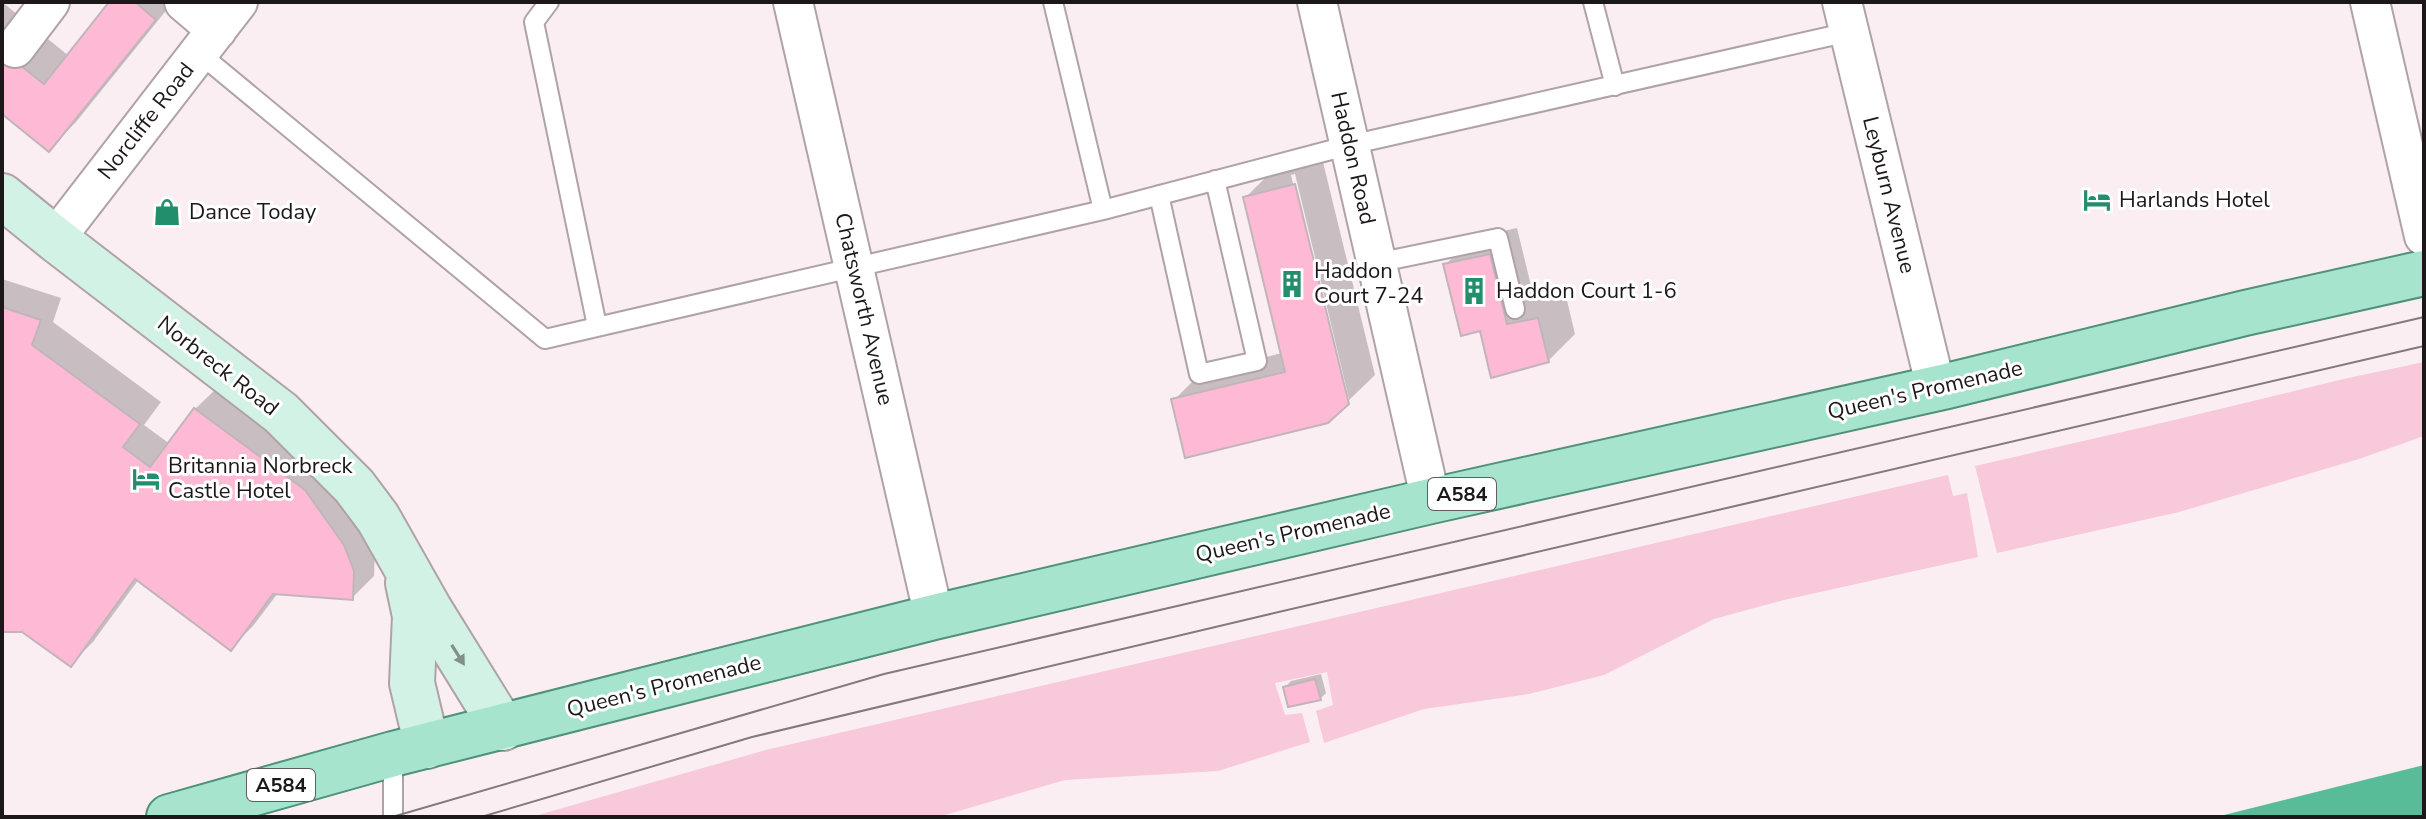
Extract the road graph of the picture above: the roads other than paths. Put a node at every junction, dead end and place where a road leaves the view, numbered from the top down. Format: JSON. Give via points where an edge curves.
{"nodes":[{"id":1,"x":50,"y":2,"type":"edge"},
{"id":2,"x":184,"y":2,"type":"edge"},
{"id":3,"x":549,"y":2,"type":"edge"},
{"id":4,"x":793,"y":2,"type":"edge"},
{"id":5,"x":1053,"y":2,"type":"edge"},
{"id":6,"x":1317,"y":2,"type":"edge"},
{"id":7,"x":1593,"y":2,"type":"edge"},
{"id":8,"x":2370,"y":2,"type":"edge"},
{"id":9,"x":1846,"y":17,"type":"edge"},
{"id":10,"x":218,"y":28,"type":"edge"},
{"id":11,"x":15,"y":48,"type":"dead end"},
{"id":12,"x":1615,"y":86,"type":"junction"},
{"id":13,"x":1350,"y":145,"type":"junction"},
{"id":14,"x":1215,"y":180,"type":"junction"},
{"id":15,"x":1159,"y":195,"type":"junction"},
{"id":16,"x":2,"y":196,"type":"edge"},
{"id":17,"x":1103,"y":210,"type":"junction"},
{"id":18,"x":2424,"y":236,"type":"edge"},
{"id":19,"x":55,"y":239,"type":"junction"},
{"id":20,"x":1376,"y":263,"type":"junction"},
{"id":21,"x":854,"y":266,"type":"junction"},
{"id":22,"x":2424,"y":273,"type":"edge"},
{"id":23,"x":1515,"y":309,"type":"dead end"},
{"id":24,"x":597,"y":326,"type":"junction"},
{"id":25,"x":1936,"y":388,"type":"junction"},
{"id":26,"x":1431,"y":501,"type":"junction"},
{"id":27,"x":404,"y":564,"type":"junction"},
{"id":28,"x":934,"y":617,"type":"junction"},
{"id":29,"x":503,"y":728,"type":"junction"},
{"id":30,"x":410,"y":750,"type":"junction"},
{"id":31,"x":169,"y":817,"type":"edge"},
{"id":32,"x":393,"y":817,"type":"edge"}],
"edges":[{"from":1,"to":11,"type":"street"},
{"from":2,"to":10,"type":"street"},
{"from":3,"to":24,"type":"lane","via":[[534,22]]},
{"from":4,"to":21,"type":"street","name":"Chatsworth Avenue"},
{"from":5,"to":17,"type":"lane"},
{"from":6,"to":13,"type":"street","name":"Haddon Road"},
{"from":7,"to":12,"type":"lane"},
{"from":8,"to":18,"type":"street"},
{"from":9,"to":12,"type":"lane"},
{"from":9,"to":25,"type":"street","name":"Leyburn Avenue"},
{"from":10,"to":19,"type":"street","name":"Norcliffe Road"},
{"from":10,"to":24,"type":"lane","via":[[545,339]]},
{"from":12,"to":13,"type":"lane"},
{"from":13,"to":14,"type":"lane"},
{"from":13,"to":20,"type":"street","name":"Haddon Road"},
{"from":14,"to":15,"type":"lane"},
{"from":14,"to":15,"type":"lane","via":[[1257,361],[1199,374]]},
{"from":15,"to":17,"type":"lane"},
{"from":16,"to":19,"type":"street","name":"Norbreck Road"},
{"from":17,"to":21,"type":"lane"},
{"from":19,"to":27,"type":"street","name":"Norbreck Road","via":[[281,413],[354,486]]},
{"from":20,"to":23,"type":"lane","via":[[1498,238]]},
{"from":20,"to":26,"type":"street","name":"Haddon Road"},
{"from":21,"to":24,"type":"lane"},
{"from":21,"to":28,"type":"street","name":"Chatsworth Avenue"},
{"from":22,"to":25,"type":"main road","name":"Queen's Promenade","number":"A584"},
{"from":25,"to":26,"type":"main road","name":"Queen's Promenade","number":"A584"},
{"from":26,"to":28,"type":"main road","name":"Queen's Promenade","number":"A584"},
{"from":27,"to":29,"type":"street","name":"Norbreck Road","one_way":true},
{"from":27,"to":30,"type":"street","name":"Norbreck Road","via":[[415,616]]},
{"from":28,"to":29,"type":"main road","name":"Queen's Promenade","number":"A584"},
{"from":29,"to":30,"type":"main road","name":"Queen's Promenade","number":"A584"},
{"from":30,"to":31,"type":"main road","name":"Queen's Promenade","number":"A584"},
{"from":30,"to":32,"type":"lane"}]}
